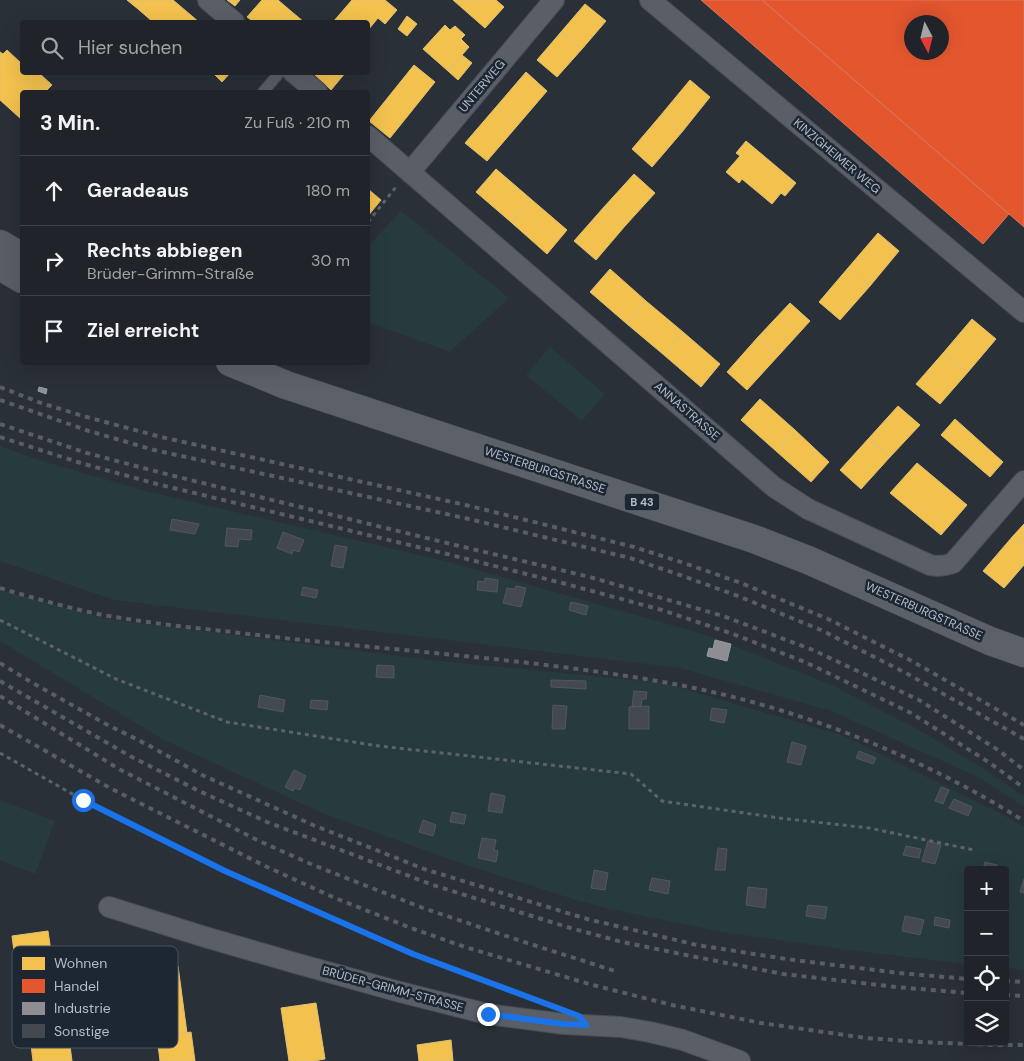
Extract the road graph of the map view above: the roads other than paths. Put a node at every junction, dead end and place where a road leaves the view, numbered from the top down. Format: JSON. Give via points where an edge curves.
{"nodes":[{"id":1,"x":208,"y":0,"type":"edge"},
{"id":2,"x":554,"y":0,"type":"edge"},
{"id":3,"x":650,"y":0,"type":"edge"},
{"id":4,"x":232,"y":20,"type":"edge"},
{"id":5,"x":277,"y":75,"type":"edge"},
{"id":6,"x":297,"y":75,"type":"edge"},
{"id":7,"x":265,"y":90,"type":"edge"},
{"id":8,"x":315,"y":90,"type":"edge"},
{"id":9,"x":370,"y":138,"type":"edge"},
{"id":10,"x":410,"y":172,"type":"junction"},
{"id":11,"x":0,"y":244,"type":"edge"},
{"id":12,"x":20,"y":256,"type":"edge"},
{"id":13,"x":0,"y":266,"type":"edge"},
{"id":14,"x":20,"y":278,"type":"edge"},
{"id":15,"x":1024,"y":312,"type":"edge"},
{"id":16,"x":238,"y":365,"type":"edge"},
{"id":17,"x":1024,"y":482,"type":"edge"},
{"id":18,"x":1024,"y":653,"type":"edge"},
{"id":19,"x":109,"y":907,"type":"dead end"},
{"id":20,"x":740,"y":1061,"type":"edge"}],
"edges":[{"from":1,"to":4,"type":"street"},
{"from":2,"to":10,"type":"street","name":"UNTERWEG"},
{"from":3,"to":15,"type":"street","name":"KINZIGHEIMER WEG"},
{"from":5,"to":7,"type":"lane"},
{"from":6,"to":8,"type":"street"},
{"from":9,"to":10,"type":"street","name":"ANNASTRASSE"},
{"from":10,"to":17,"type":"street","name":"ANNASTRASSE","via":[[774,487],[808,509],[930,565],[942,566],[953,563]]},
{"from":11,"to":12,"type":"main road"},
{"from":13,"to":14,"type":"main road"},
{"from":16,"to":18,"type":"main road","name":"WESTERBURGSTRASSE","number":"B 43","via":[[295,388],[754,539]]},
{"from":19,"to":20,"type":"street","name":"BRÜDER-GRIMM-STRASSE","via":[[286,960],[488,1014],[650,1032],[683,1040]]}]}
